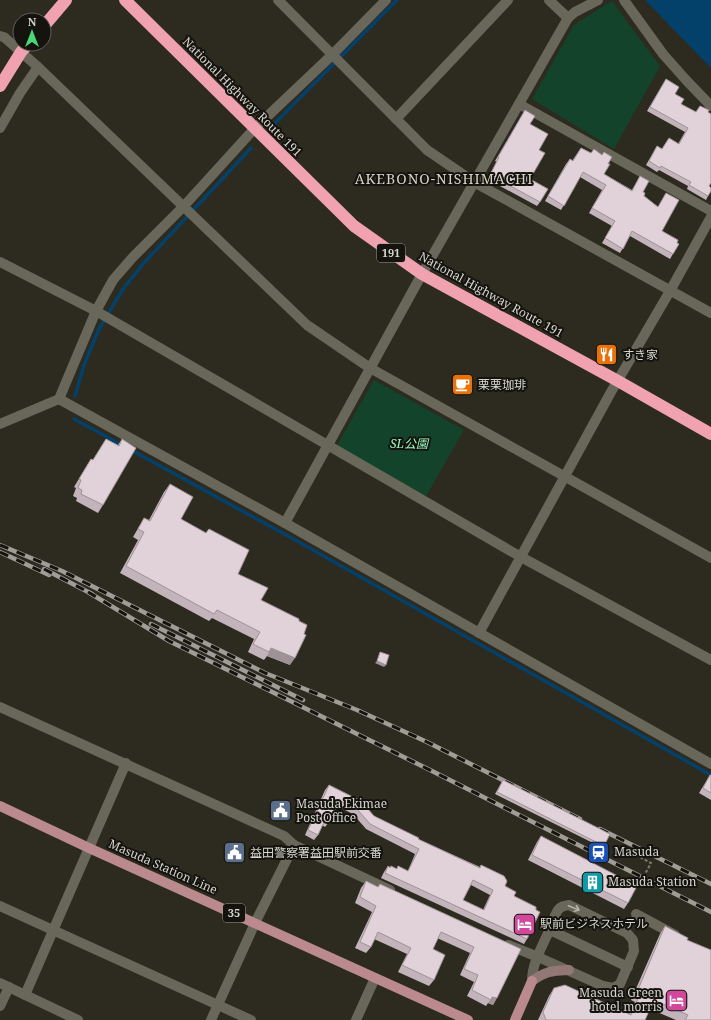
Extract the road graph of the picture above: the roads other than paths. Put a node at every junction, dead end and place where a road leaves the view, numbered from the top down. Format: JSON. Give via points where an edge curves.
{"nodes":[{"id":1,"x":66,"y":0,"type":"edge"},
{"id":2,"x":125,"y":0,"type":"edge"},
{"id":3,"x":278,"y":0,"type":"edge"},
{"id":4,"x":386,"y":0,"type":"edge"},
{"id":5,"x":508,"y":0,"type":"edge"},
{"id":6,"x":549,"y":0,"type":"edge"},
{"id":7,"x":598,"y":0,"type":"edge"},
{"id":8,"x":624,"y":0,"type":"edge"},
{"id":9,"x":52,"y":17,"type":"edge"},
{"id":10,"x":568,"y":18,"type":"junction"},
{"id":11,"x":0,"y":36,"type":"edge"},
{"id":12,"x":12,"y":41,"type":"edge"},
{"id":13,"x":22,"y":52,"type":"edge"},
{"id":14,"x":28,"y":52,"type":"edge"},
{"id":15,"x":332,"y":55,"type":"junction"},
{"id":16,"x":38,"y":67,"type":"junction"},
{"id":17,"x":0,"y":86,"type":"edge"},
{"id":18,"x":519,"y":104,"type":"junction"},
{"id":19,"x":711,"y":106,"type":"edge"},
{"id":20,"x":396,"y":119,"type":"junction"},
{"id":21,"x":0,"y":128,"type":"edge"},
{"id":22,"x":254,"y":129,"type":"junction"},
{"id":23,"x":474,"y":182,"type":"junction"},
{"id":24,"x":183,"y":207,"type":"junction"},
{"id":25,"x":711,"y":211,"type":"edge"},
{"id":26,"x":710,"y":221,"type":"edge"},
{"id":27,"x":0,"y":262,"type":"edge"},
{"id":28,"x":422,"y":274,"type":"junction"},
{"id":29,"x":670,"y":290,"type":"junction"},
{"id":30,"x":96,"y":312,"type":"junction"},
{"id":31,"x":711,"y":313,"type":"edge"},
{"id":32,"x":370,"y":368,"type":"junction"},
{"id":33,"x":618,"y":381,"type":"junction"},
{"id":34,"x":59,"y":399,"type":"junction"},
{"id":35,"x":0,"y":424,"type":"edge"},
{"id":36,"x":711,"y":434,"type":"edge"},
{"id":37,"x":328,"y":445,"type":"junction"},
{"id":38,"x":565,"y":476,"type":"junction"},
{"id":39,"x":286,"y":523,"type":"junction"},
{"id":40,"x":521,"y":557,"type":"junction"},
{"id":41,"x":711,"y":558,"type":"edge"},
{"id":42,"x":479,"y":633,"type":"junction"},
{"id":43,"x":711,"y":660,"type":"edge"},
{"id":44,"x":0,"y":707,"type":"edge"},
{"id":45,"x":126,"y":763,"type":"junction"},
{"id":46,"x":711,"y":764,"type":"edge"},
{"id":47,"x":0,"y":806,"type":"edge"},
{"id":48,"x":294,"y":845,"type":"junction"},
{"id":49,"x":89,"y":848,"type":"junction"},
{"id":50,"x":401,"y":895,"type":"edge"},
{"id":51,"x":0,"y":906,"type":"edge"},
{"id":52,"x":636,"y":914,"type":"dead end"},
{"id":53,"x":255,"y":923,"type":"junction"},
{"id":54,"x":54,"y":930,"type":"junction"},
{"id":55,"x":550,"y":930,"type":"junction"},
{"id":56,"x":684,"y":939,"type":"edge"},
{"id":57,"x":500,"y":941,"type":"edge"},
{"id":58,"x":538,"y":957,"type":"junction"},
{"id":59,"x":628,"y":967,"type":"junction"},
{"id":60,"x":569,"y":970,"type":"junction"},
{"id":61,"x":375,"y":978,"type":"junction"},
{"id":62,"x":532,"y":981,"type":"junction"},
{"id":63,"x":4,"y":985,"type":"edge"},
{"id":64,"x":25,"y":995,"type":"junction"},
{"id":65,"x":218,"y":1004,"type":"junction"},
{"id":66,"x":0,"y":1006,"type":"edge"},
{"id":67,"x":78,"y":1020,"type":"edge"},
{"id":68,"x":211,"y":1020,"type":"edge"},
{"id":69,"x":251,"y":1020,"type":"edge"},
{"id":70,"x":356,"y":1020,"type":"edge"},
{"id":71,"x":468,"y":1020,"type":"edge"},
{"id":72,"x":515,"y":1020,"type":"edge"}],
"edges":[{"from":1,"to":9,"type":"highway"},
{"from":2,"to":22,"type":"highway","name":"National Highway Route 191","number":"191"},
{"from":3,"to":15,"type":"street"},
{"from":4,"to":15,"type":"street"},
{"from":5,"to":20,"type":"street"},
{"from":6,"to":10,"type":"street"},
{"from":7,"to":10,"type":"street"},
{"from":8,"to":19,"type":"street","via":[[663,54]]},
{"from":10,"to":18,"type":"street"},
{"from":11,"to":12,"type":"street"},
{"from":13,"to":17,"type":"highway"},
{"from":14,"to":16,"type":"street"},
{"from":15,"to":20,"type":"street"},
{"from":15,"to":22,"type":"street"},
{"from":16,"to":21,"type":"street"},
{"from":16,"to":24,"type":"street"},
{"from":18,"to":23,"type":"street"},
{"from":18,"to":25,"type":"street"},
{"from":20,"to":23,"type":"street","via":[[427,150]]},
{"from":22,"to":24,"type":"street"},
{"from":22,"to":28,"type":"highway","name":"National Highway Route 191","number":"191","via":[[354,226]]},
{"from":23,"to":28,"type":"street"},
{"from":23,"to":29,"type":"street"},
{"from":24,"to":30,"type":"street","via":[[113,280]]},
{"from":24,"to":32,"type":"street","via":[[307,325]]},
{"from":26,"to":29,"type":"street"},
{"from":27,"to":30,"type":"street"},
{"from":28,"to":32,"type":"street"},
{"from":28,"to":33,"type":"highway","name":"National Highway Route 191","number":"191"},
{"from":29,"to":31,"type":"street"},
{"from":29,"to":33,"type":"street"},
{"from":30,"to":34,"type":"street"},
{"from":30,"to":37,"type":"street"},
{"from":32,"to":37,"type":"street"},
{"from":32,"to":38,"type":"street"},
{"from":33,"to":36,"type":"highway","name":"National Highway Route 191","number":"191"},
{"from":33,"to":38,"type":"street"},
{"from":34,"to":35,"type":"street"},
{"from":34,"to":39,"type":"street"},
{"from":37,"to":39,"type":"street"},
{"from":37,"to":40,"type":"street"},
{"from":38,"to":40,"type":"street"},
{"from":38,"to":41,"type":"street"},
{"from":39,"to":42,"type":"street"},
{"from":40,"to":42,"type":"street"},
{"from":40,"to":43,"type":"street"},
{"from":42,"to":46,"type":"street"},
{"from":44,"to":45,"type":"street"},
{"from":45,"to":48,"type":"street","via":[[284,836]]},
{"from":45,"to":49,"type":"street"},
{"from":47,"to":49,"type":"main road","name":"Masuda Station Line","number":"35"},
{"from":48,"to":50,"type":"street"},
{"from":48,"to":53,"type":"street"},
{"from":49,"to":53,"type":"main road","name":"Masuda Station Line","number":"35"},
{"from":49,"to":54,"type":"street"},
{"from":51,"to":54,"type":"street"},
{"from":52,"to":56,"type":"street"},
{"from":53,"to":61,"type":"main road","name":"Masuda Station Line","number":"35"},
{"from":53,"to":65,"type":"street"},
{"from":54,"to":64,"type":"street"},
{"from":54,"to":65,"type":"street"},
{"from":55,"to":58,"type":"street"},
{"from":55,"to":59,"type":"street"},
{"from":55,"to":59,"type":"street","one_way":true,"via":[[558,909],[569,905],[627,933],[633,940],[634,951]]},
{"from":57,"to":58,"type":"street"},
{"from":58,"to":60,"type":"street"},
{"from":58,"to":62,"type":"street","via":[[532,970]]},
{"from":59,"to":60,"type":"street","via":[[620,984],[613,988]]},
{"from":60,"to":62,"type":"street","via":[[543,973]]},
{"from":61,"to":70,"type":"street"},
{"from":61,"to":71,"type":"main road","name":"Masuda Station Line","number":"35"},
{"from":62,"to":72,"type":"main road"},
{"from":63,"to":64,"type":"street"},
{"from":63,"to":66,"type":"street"},
{"from":64,"to":67,"type":"street"},
{"from":65,"to":68,"type":"street"},
{"from":65,"to":69,"type":"street"}]}
